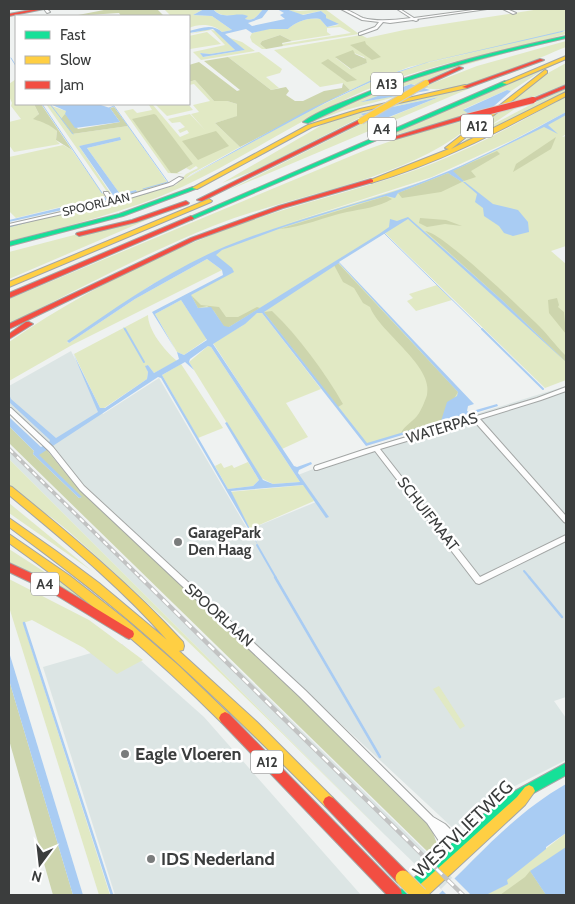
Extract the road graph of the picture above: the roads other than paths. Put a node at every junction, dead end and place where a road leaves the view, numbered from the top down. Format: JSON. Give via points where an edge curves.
{"nodes":[{"id":1,"x":28,"y":9,"type":"edge"},
{"id":2,"x":343,"y":9,"type":"edge"},
{"id":3,"x":374,"y":9,"type":"edge"},
{"id":4,"x":382,"y":9,"type":"edge"},
{"id":5,"x":398,"y":9,"type":"edge"},
{"id":6,"x":485,"y":9,"type":"edge"},
{"id":7,"x":505,"y":9,"type":"edge"},
{"id":8,"x":45,"y":10,"type":"edge"},
{"id":9,"x":514,"y":13,"type":"dead end"},
{"id":10,"x":9,"y":14,"type":"edge"},
{"id":11,"x":416,"y":20,"type":"junction"},
{"id":12,"x":380,"y":22,"type":"junction"},
{"id":13,"x":360,"y":34,"type":"dead end"},
{"id":14,"x":566,"y":38,"type":"edge"},
{"id":15,"x":566,"y":56,"type":"edge"},
{"id":16,"x":566,"y":86,"type":"edge"},
{"id":17,"x":566,"y":94,"type":"edge"},
{"id":18,"x":328,"y":120,"type":"junction"},
{"id":19,"x":219,"y":176,"type":"junction"},
{"id":20,"x":181,"y":178,"type":"dead end"},
{"id":21,"x":380,"y":178,"type":"junction"},
{"id":22,"x":240,"y":181,"type":"junction"},
{"id":23,"x":266,"y":185,"type":"junction"},
{"id":24,"x":106,"y":193,"type":"dead end"},
{"id":25,"x":112,"y":201,"type":"junction"},
{"id":26,"x":9,"y":225,"type":"edge"},
{"id":27,"x":63,"y":238,"type":"junction"},
{"id":28,"x":112,"y":240,"type":"junction"},
{"id":29,"x":9,"y":244,"type":"edge"},
{"id":30,"x":9,"y":250,"type":"edge"},
{"id":31,"x":9,"y":285,"type":"edge"},
{"id":32,"x":86,"y":290,"type":"junction"},
{"id":33,"x":9,"y":296,"type":"edge"},
{"id":34,"x":9,"y":327,"type":"edge"},
{"id":35,"x":9,"y":337,"type":"edge"},
{"id":36,"x":566,"y":389,"type":"edge"},
{"id":37,"x":9,"y":410,"type":"edge"},
{"id":38,"x":475,"y":418,"type":"junction"},
{"id":39,"x":376,"y":448,"type":"junction"},
{"id":40,"x":318,"y":468,"type":"dead end"},
{"id":41,"x":9,"y":491,"type":"edge"},
{"id":42,"x":566,"y":520,"type":"edge"},
{"id":43,"x":9,"y":522,"type":"edge"},
{"id":44,"x":9,"y":538,"type":"edge"},
{"id":45,"x":566,"y":538,"type":"edge"},
{"id":46,"x":9,"y":567,"type":"edge"},
{"id":47,"x":148,"y":644,"type":"junction"},
{"id":48,"x":197,"y":669,"type":"junction"},
{"id":49,"x":566,"y":769,"type":"edge"},
{"id":50,"x":459,"y":852,"type":"junction"},
{"id":51,"x":393,"y":892,"type":"edge"},
{"id":52,"x":406,"y":895,"type":"edge"},
{"id":53,"x":420,"y":895,"type":"edge"}],
"edges":[{"from":1,"to":10,"type":"main road"},
{"from":2,"to":12,"type":"street","via":[[355,16]]},
{"from":3,"to":4,"type":"street"},
{"from":5,"to":11,"type":"street"},
{"from":6,"to":11,"type":"street"},
{"from":7,"to":9,"type":"street"},
{"from":8,"to":10,"type":"main road"},
{"from":11,"to":12,"type":"street"},
{"from":12,"to":13,"type":"street","via":[[376,28]]},
{"from":14,"to":19,"type":"main road","number":"A13","via":[[440,67],[380,87],[316,116]]},
{"from":14,"to":22,"type":"main road","number":"A13","bridge":true,"via":[[476,63],[426,83],[361,121]]},
{"from":15,"to":18,"type":"main road","number":"A4","via":[[471,85],[372,106]]},
{"from":15,"to":21,"type":"main road","number":"A12","via":[[517,90],[453,144]]},
{"from":15,"to":23,"type":"main road","number":"A4"},
{"from":15,"to":28,"type":"main road","number":"A4"},
{"from":16,"to":23,"type":"main road","bridge":true,"via":[[533,100],[379,142]]},
{"from":17,"to":21,"type":"main road","number":"A12","via":[[450,153]]},
{"from":18,"to":19,"type":"main road","number":"A4","via":[[296,133]]},
{"from":18,"to":27,"type":"main road","number":"A4","via":[[197,193]]},
{"from":19,"to":29,"type":"main road","number":"A4","via":[[142,208]]},
{"from":20,"to":25,"type":"street","name":"SPOORLAAN","via":[[172,184]]},
{"from":21,"to":32,"type":"main road","number":"A12","via":[[281,206],[223,227],[160,253]]},
{"from":22,"to":27,"type":"main road","number":"A4","via":[[147,217]]},
{"from":22,"to":28,"type":"main road","number":"A13"},
{"from":23,"to":33,"type":"main road","number":"A4"},
{"from":24,"to":25,"type":"street"},
{"from":25,"to":26,"type":"street","name":"SPOORLAAN"},
{"from":27,"to":30,"type":"main road","number":"A4"},
{"from":28,"to":31,"type":"main road","number":"A4"},
{"from":32,"to":34,"type":"main road","number":"A12"},
{"from":32,"to":35,"type":"main road","number":"A12"},
{"from":36,"to":38,"type":"street","name":"WATERPAS","via":[[540,400]]},
{"from":37,"to":50,"type":"street","name":"SPOORLAAN","via":[[51,450],[82,488],[302,693]]},
{"from":38,"to":39,"type":"street","name":"WATERPAS"},
{"from":38,"to":42,"type":"street"},
{"from":39,"to":40,"type":"street","name":"WATERPAS"},
{"from":39,"to":45,"type":"street","name":"SCHUIFMAAT","via":[[479,581]]},
{"from":41,"to":48,"type":"main road","number":"A12","via":[[59,530],[164,628]]},
{"from":43,"to":48,"type":"main road","number":"A12","via":[[110,594]]},
{"from":44,"to":47,"type":"main road","number":"A12","via":[[99,601]]},
{"from":46,"to":47,"type":"main road","number":"A4"},
{"from":47,"to":51,"type":"main road","number":"A12","via":[[222,715]]},
{"from":48,"to":53,"type":"main road","number":"A12","bridge":true},
{"from":49,"to":50,"type":"main road","name":"WESTVLIETWEG","via":[[504,803]]},
{"from":50,"to":52,"type":"main road","name":"WESTVLIETWEG"},
{"from":50,"to":53,"type":"main road","name":"WESTVLIETWEG"}]}
